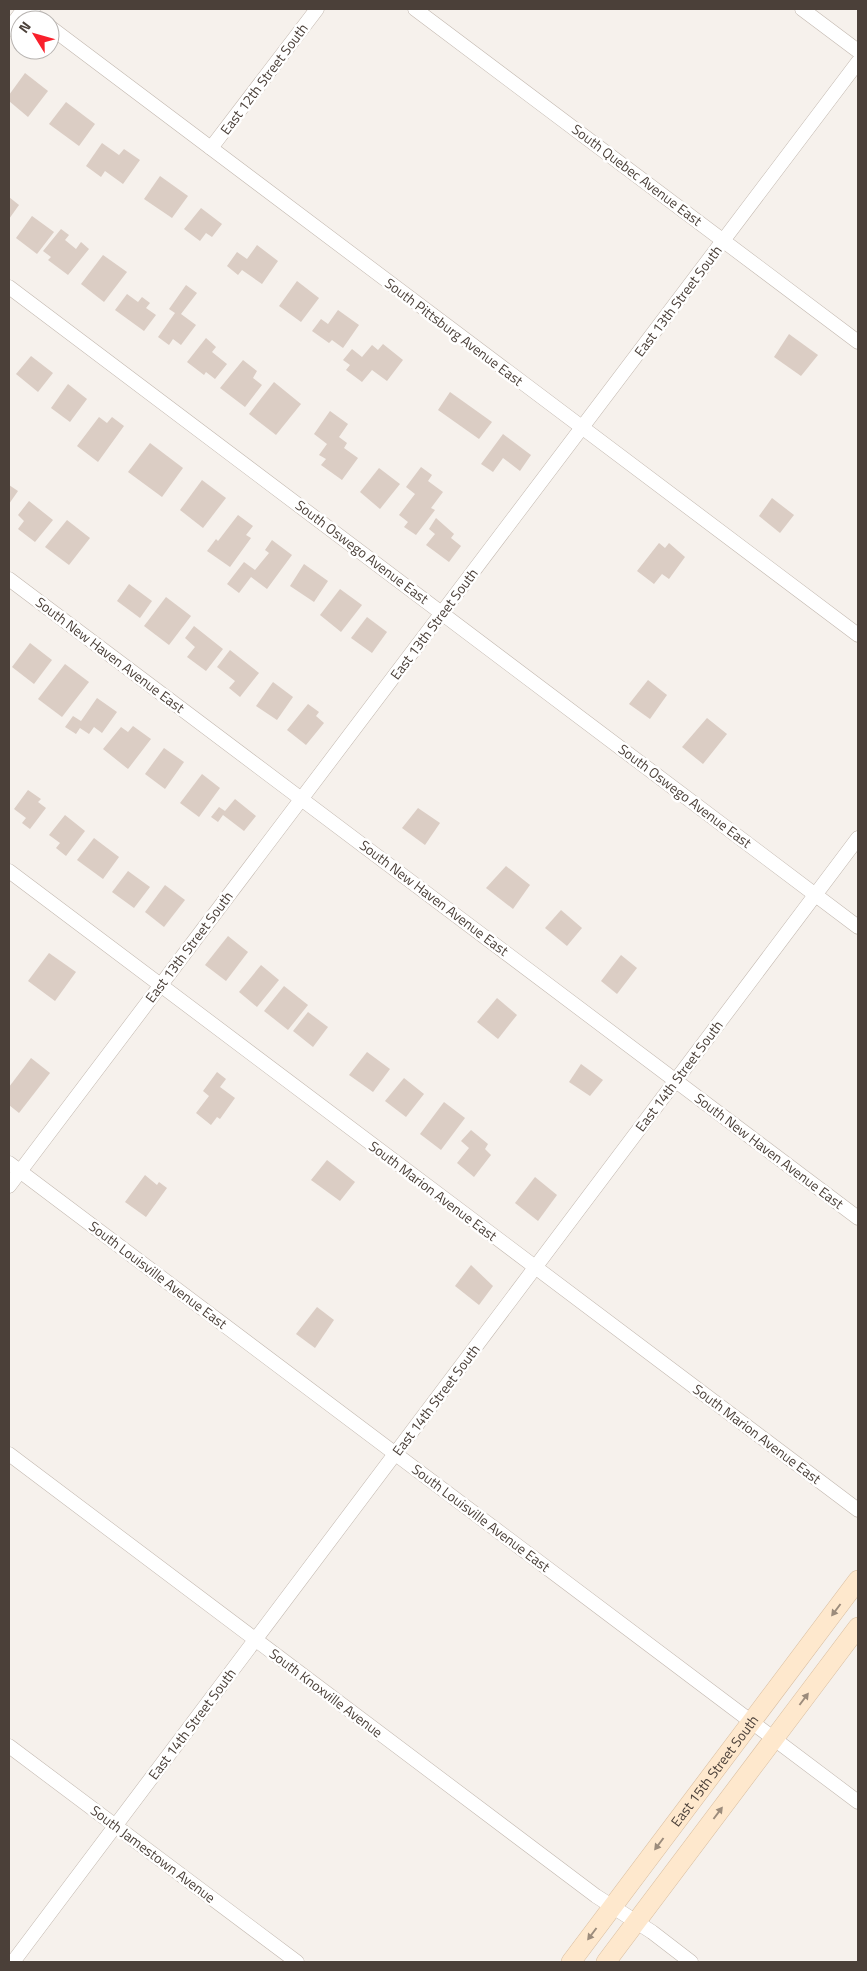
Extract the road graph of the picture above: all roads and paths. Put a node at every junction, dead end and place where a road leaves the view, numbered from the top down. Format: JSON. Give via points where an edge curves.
{"nodes":[{"id":1,"x":25,"y":9,"type":"edge"},
{"id":2,"x":317,"y":9,"type":"edge"},
{"id":3,"x":415,"y":9,"type":"edge"},
{"id":4,"x":802,"y":9,"type":"edge"},
{"id":5,"x":9,"y":29,"type":"edge"},
{"id":6,"x":60,"y":35,"type":"edge"},
{"id":7,"x":858,"y":50,"type":"edge"},
{"id":8,"x":858,"y":62,"type":"edge"},
{"id":9,"x":211,"y":148,"type":"junction"},
{"id":10,"x":724,"y":241,"type":"junction"},
{"id":11,"x":9,"y":287,"type":"edge"},
{"id":12,"x":858,"y":342,"type":"edge"},
{"id":13,"x":582,"y":428,"type":"junction"},
{"id":14,"x":9,"y":579,"type":"edge"},
{"id":15,"x":443,"y":613,"type":"junction"},
{"id":16,"x":858,"y":635,"type":"edge"},
{"id":17,"x":302,"y":798,"type":"junction"},
{"id":18,"x":858,"y":838,"type":"edge"},
{"id":19,"x":9,"y":871,"type":"edge"},
{"id":20,"x":816,"y":895,"type":"junction"},
{"id":21,"x":858,"y":927,"type":"edge"},
{"id":22,"x":160,"y":985,"type":"junction"},
{"id":23,"x":675,"y":1081,"type":"junction"},
{"id":24,"x":14,"y":1167,"type":"edge"},
{"id":25,"x":9,"y":1186,"type":"edge"},
{"id":26,"x":858,"y":1218,"type":"edge"},
{"id":27,"x":536,"y":1268,"type":"junction"},
{"id":28,"x":9,"y":1454,"type":"edge"},
{"id":29,"x":395,"y":1454,"type":"junction"},
{"id":30,"x":858,"y":1510,"type":"edge"},
{"id":31,"x":858,"y":1580,"type":"edge"},
{"id":32,"x":858,"y":1627,"type":"edge"},
{"id":33,"x":255,"y":1639,"type":"junction"},
{"id":34,"x":752,"y":1722,"type":"junction"},
{"id":35,"x":775,"y":1738,"type":"junction"},
{"id":36,"x":9,"y":1746,"type":"edge"},
{"id":37,"x":858,"y":1802,"type":"edge"},
{"id":38,"x":116,"y":1826,"type":"junction"},
{"id":39,"x":613,"y":1907,"type":"junction"},
{"id":40,"x":641,"y":1925,"type":"junction"},
{"id":41,"x":13,"y":1962,"type":"edge"},
{"id":42,"x":297,"y":1962,"type":"edge"},
{"id":43,"x":571,"y":1962,"type":"edge"},
{"id":44,"x":606,"y":1962,"type":"edge"},
{"id":45,"x":691,"y":1962,"type":"edge"}],
"edges":[{"from":1,"to":5,"type":"street"},
{"from":2,"to":9,"type":"street","name":"East 12th Street South"},
{"from":3,"to":10,"type":"street","name":"South Quebec Avenue East"},
{"from":4,"to":7,"type":"street"},
{"from":6,"to":9,"type":"street","name":"South Pittsburg Avenue East"},
{"from":8,"to":10,"type":"street","name":"East 13th Street South"},
{"from":9,"to":13,"type":"street","name":"South Pittsburg Avenue East"},
{"from":10,"to":12,"type":"street","name":"South Quebec Avenue East"},
{"from":10,"to":13,"type":"street","name":"East 13th Street South"},
{"from":11,"to":15,"type":"street","name":"South Oswego Avenue East"},
{"from":13,"to":15,"type":"street","name":"East 13th Street South"},
{"from":13,"to":16,"type":"street","name":"South Pittsburg Avenue East"},
{"from":14,"to":17,"type":"street","name":"South New Haven Avenue East"},
{"from":15,"to":17,"type":"street","name":"East 13th Street South"},
{"from":15,"to":20,"type":"street","name":"South Oswego Avenue East"},
{"from":17,"to":22,"type":"street","name":"East 13th Street South"},
{"from":17,"to":23,"type":"street","name":"South New Haven Avenue East"},
{"from":18,"to":20,"type":"street","name":"East 14th Street South"},
{"from":19,"to":22,"type":"street","name":"South Marion Avenue East"},
{"from":20,"to":21,"type":"street","name":"South Oswego Avenue East"},
{"from":20,"to":23,"type":"street","name":"East 14th Street South"},
{"from":22,"to":24,"type":"street","name":"East 13th Street South"},
{"from":22,"to":27,"type":"street","name":"South Marion Avenue East"},
{"from":23,"to":26,"type":"street","name":"South New Haven Avenue East"},
{"from":23,"to":27,"type":"street","name":"East 14th Street South"},
{"from":24,"to":25,"type":"street","name":"East 13th Street South"},
{"from":24,"to":29,"type":"street","name":"South Louisville Avenue East"},
{"from":27,"to":29,"type":"street","name":"East 14th Street South"},
{"from":27,"to":30,"type":"street","name":"South Marion Avenue East"},
{"from":28,"to":33,"type":"street","name":"South Knoxville Avenue"},
{"from":29,"to":33,"type":"street","name":"East 14th Street South"},
{"from":29,"to":34,"type":"street","name":"South Louisville Avenue East"},
{"from":31,"to":34,"type":"main road","name":"East 15th Street South","one_way":true},
{"from":35,"to":32,"type":"main road","name":"East 15th Street South","one_way":true},
{"from":33,"to":38,"type":"street","name":"East 14th Street South"},
{"from":33,"to":39,"type":"street","name":"South Knoxville Avenue"},
{"from":34,"to":35,"type":"street","name":"South Louisville Avenue East"},
{"from":34,"to":39,"type":"main road","name":"East 15th Street South","one_way":true},
{"from":35,"to":37,"type":"street","name":"South Louisville Avenue East"},
{"from":40,"to":35,"type":"main road","name":"East 15th Street South","one_way":true},
{"from":36,"to":38,"type":"street","name":"South Jamestown Avenue"},
{"from":38,"to":41,"type":"street","name":"East 14th Street South"},
{"from":38,"to":42,"type":"street","name":"South Jamestown Avenue"},
{"from":39,"to":40,"type":"street","name":"South Knoxville Avenue"},
{"from":39,"to":43,"type":"main road","name":"East 15th Street South","one_way":true},
{"from":40,"to":44,"type":"main road","name":"East 15th Street South"},
{"from":40,"to":45,"type":"street","name":"South Knoxville Avenue"}]}
